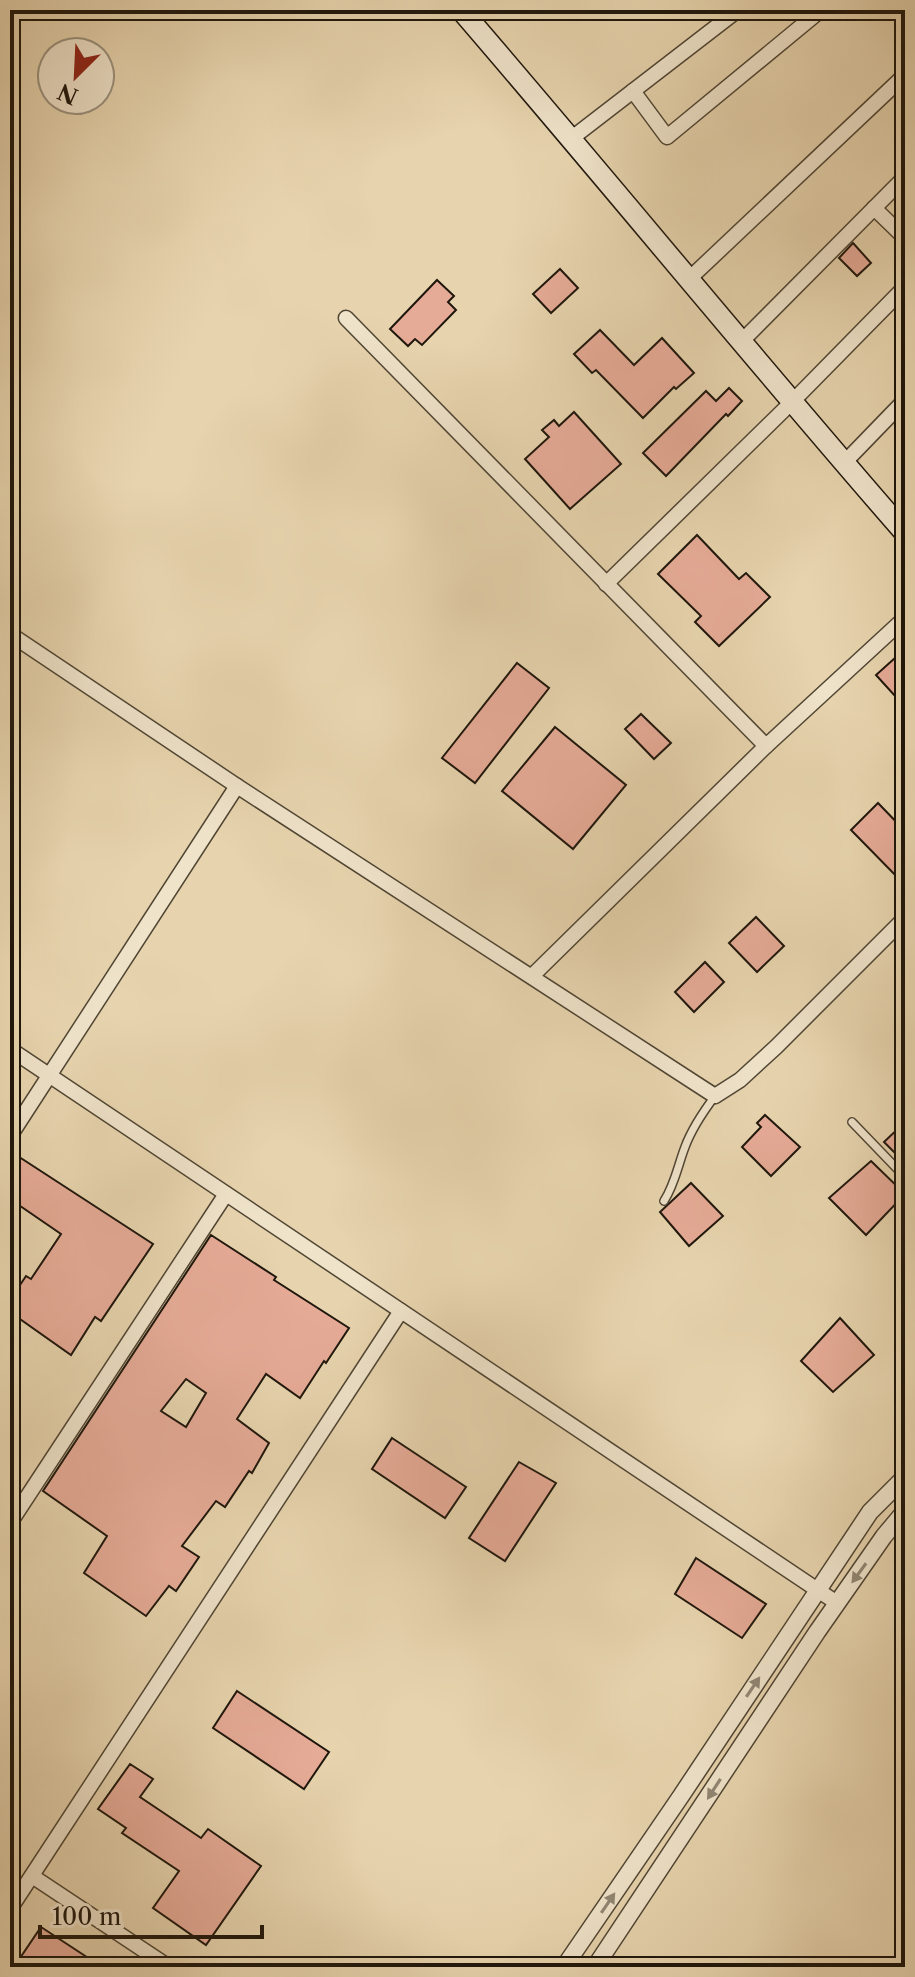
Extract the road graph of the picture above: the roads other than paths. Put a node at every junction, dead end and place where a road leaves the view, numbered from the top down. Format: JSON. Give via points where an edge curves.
{"nodes":[{"id":1,"x":461,"y":10,"type":"edge"},
{"id":2,"x":738,"y":10,"type":"edge"},
{"id":3,"x":821,"y":10,"type":"edge"},
{"id":4,"x":905,"y":75,"type":"edge"},
{"id":5,"x":633,"y":91,"type":"junction"},
{"id":6,"x":572,"y":138,"type":"junction"},
{"id":7,"x":905,"y":177,"type":"edge"},
{"id":8,"x":874,"y":208,"type":"junction"},
{"id":9,"x":905,"y":238,"type":"edge"},
{"id":10,"x":689,"y":279,"type":"junction"},
{"id":11,"x":905,"y":287,"type":"edge"},
{"id":12,"x":346,"y":318,"type":"dead end"},
{"id":13,"x":741,"y":342,"type":"junction"},
{"id":14,"x":905,"y":400,"type":"edge"},
{"id":15,"x":792,"y":402,"type":"junction"},
{"id":16,"x":844,"y":463,"type":"junction"},
{"id":17,"x":905,"y":533,"type":"edge"},
{"id":18,"x":606,"y":584,"type":"junction"},
{"id":19,"x":905,"y":618,"type":"edge"},
{"id":20,"x":10,"y":634,"type":"edge"},
{"id":21,"x":766,"y":746,"type":"junction"},
{"id":22,"x":237,"y":786,"type":"junction"},
{"id":23,"x":905,"y":918,"type":"edge"},
{"id":24,"x":532,"y":976,"type":"junction"},
{"id":25,"x":10,"y":1049,"type":"edge"},
{"id":26,"x":50,"y":1076,"type":"junction"},
{"id":27,"x":715,"y":1096,"type":"junction"},
{"id":28,"x":852,"y":1122,"type":"dead end"},
{"id":29,"x":10,"y":1136,"type":"edge"},
{"id":30,"x":905,"y":1177,"type":"edge"},
{"id":31,"x":226,"y":1194,"type":"junction"},
{"id":32,"x":664,"y":1201,"type":"dead end"},
{"id":33,"x":401,"y":1311,"type":"junction"},
{"id":34,"x":905,"y":1477,"type":"edge"},
{"id":35,"x":905,"y":1511,"type":"edge"},
{"id":36,"x":10,"y":1523,"type":"edge"},
{"id":37,"x":817,"y":1590,"type":"junction"},
{"id":38,"x":837,"y":1603,"type":"junction"},
{"id":39,"x":32,"y":1876,"type":"junction"},
{"id":40,"x":10,"y":1909,"type":"edge"},
{"id":41,"x":169,"y":1967,"type":"edge"},
{"id":42,"x":564,"y":1967,"type":"edge"},
{"id":43,"x":595,"y":1967,"type":"edge"}],
"edges":[{"from":1,"to":6,"type":"main road"},
{"from":2,"to":5,"type":"street"},
{"from":3,"to":5,"type":"street","via":[[667,137]]},
{"from":4,"to":10,"type":"street"},
{"from":5,"to":6,"type":"street"},
{"from":6,"to":10,"type":"main road"},
{"from":7,"to":8,"type":"street"},
{"from":8,"to":9,"type":"street"},
{"from":8,"to":13,"type":"street"},
{"from":10,"to":13,"type":"main road"},
{"from":11,"to":15,"type":"street"},
{"from":12,"to":18,"type":"street"},
{"from":13,"to":15,"type":"main road"},
{"from":14,"to":16,"type":"street"},
{"from":15,"to":16,"type":"main road"},
{"from":15,"to":18,"type":"street"},
{"from":16,"to":17,"type":"main road"},
{"from":18,"to":21,"type":"street"},
{"from":19,"to":21,"type":"street"},
{"from":20,"to":22,"type":"street"},
{"from":21,"to":24,"type":"street"},
{"from":22,"to":24,"type":"street"},
{"from":22,"to":26,"type":"street"},
{"from":23,"to":27,"type":"street","via":[[776,1047]]},
{"from":24,"to":27,"type":"street"},
{"from":25,"to":26,"type":"street"},
{"from":26,"to":29,"type":"street"},
{"from":26,"to":31,"type":"street"},
{"from":27,"to":32,"type":"lane","via":[[695,1124]]},
{"from":28,"to":30,"type":"lane"},
{"from":31,"to":33,"type":"street"},
{"from":31,"to":36,"type":"street"},
{"from":33,"to":37,"type":"street"},
{"from":33,"to":39,"type":"street"},
{"from":34,"to":37,"type":"street","via":[[870,1512]]},
{"from":35,"to":38,"type":"street","one_way":true},
{"from":37,"to":38,"type":"street"},
{"from":42,"to":37,"type":"street","one_way":true},
{"from":38,"to":43,"type":"street","one_way":true},
{"from":39,"to":40,"type":"street"},
{"from":39,"to":41,"type":"street"}]}
